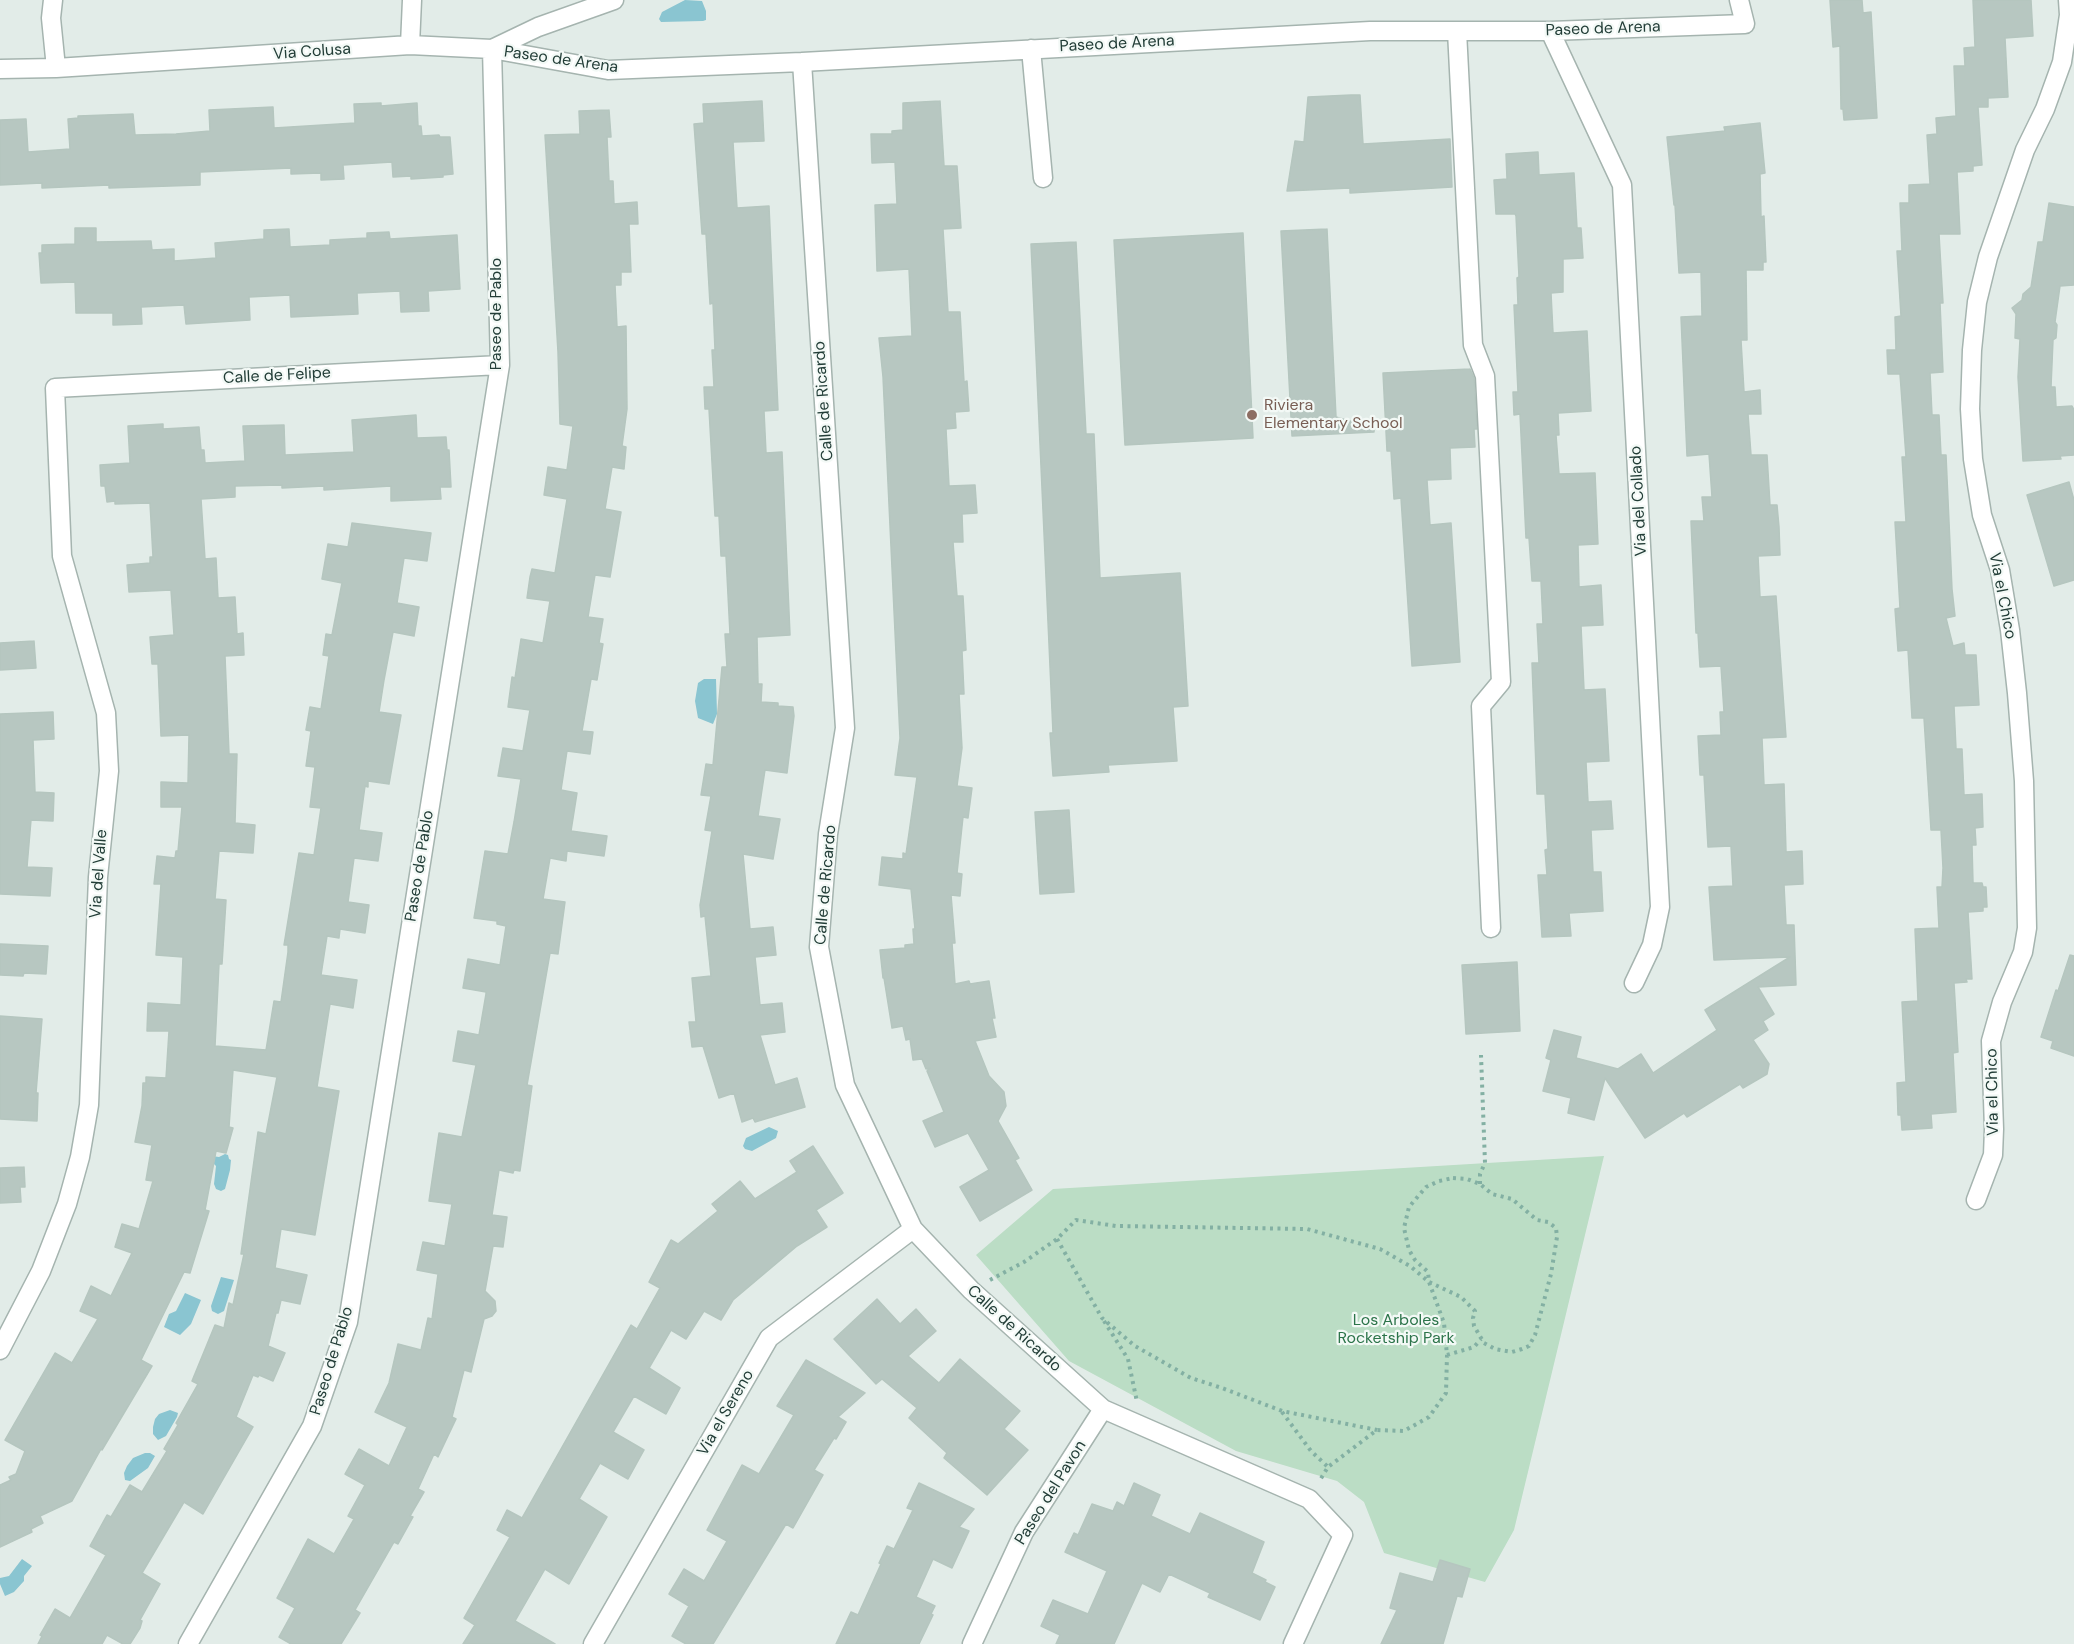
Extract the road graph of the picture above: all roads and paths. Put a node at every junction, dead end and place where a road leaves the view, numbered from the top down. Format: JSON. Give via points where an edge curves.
{"nodes":[{"id":1,"x":53,"y":0,"type":"edge"},
{"id":2,"x":412,"y":0,"type":"edge"},
{"id":3,"x":614,"y":0,"type":"edge"},
{"id":4,"x":1739,"y":0,"type":"edge"},
{"id":5,"x":2067,"y":0,"type":"edge"},
{"id":6,"x":1457,"y":31,"type":"junction"},
{"id":7,"x":1550,"y":31,"type":"junction"},
{"id":8,"x":410,"y":45,"type":"junction"},
{"id":9,"x":492,"y":49,"type":"junction"},
{"id":10,"x":1031,"y":49,"type":"junction"},
{"id":11,"x":802,"y":62,"type":"junction"},
{"id":12,"x":56,"y":68,"type":"junction"},
{"id":13,"x":0,"y":69,"type":"edge"},
{"id":14,"x":1042,"y":178,"type":"dead end"},
{"id":15,"x":500,"y":364,"type":"junction"},
{"id":16,"x":55,"y":388,"type":"joint"},
{"id":17,"x":1491,"y":928,"type":"dead end"},
{"id":18,"x":1634,"y":983,"type":"dead end"},
{"id":19,"x":1481,"y":1055,"type":"dead end"},
{"id":20,"x":1480,"y":1184,"type":"junction"},
{"id":21,"x":1976,"y":1200,"type":"dead end"},
{"id":22,"x":913,"y":1228,"type":"junction"},
{"id":23,"x":1057,"y":1239,"type":"junction"},
{"id":24,"x":1429,"y":1282,"type":"junction"},
{"id":25,"x":971,"y":1290,"type":"junction"},
{"id":26,"x":1102,"y":1318,"type":"junction"},
{"id":27,"x":1482,"y":1339,"type":"junction"},
{"id":28,"x":0,"y":1350,"type":"edge"},
{"id":29,"x":1447,"y":1355,"type":"junction"},
{"id":30,"x":1103,"y":1409,"type":"junction"},
{"id":31,"x":1282,"y":1411,"type":"junction"},
{"id":32,"x":1138,"y":1424,"type":"junction"},
{"id":33,"x":1377,"y":1430,"type":"junction"},
{"id":34,"x":1328,"y":1467,"type":"junction"},
{"id":35,"x":1309,"y":1500,"type":"junction"},
{"id":36,"x":188,"y":1644,"type":"edge"},
{"id":37,"x":592,"y":1644,"type":"edge"},
{"id":38,"x":972,"y":1644,"type":"edge"},
{"id":39,"x":1293,"y":1644,"type":"edge"}],
"edges":[{"from":1,"to":12,"type":"street"},
{"from":2,"to":8,"type":"street"},
{"from":3,"to":9,"type":"street","name":"Via Colusa","via":[[538,27]]},
{"from":4,"to":7,"type":"street","name":"Paseo de Arena","via":[[1745,24]]},
{"from":5,"to":21,"type":"street","name":"Via el Chico","via":[[2062,62],[2025,150],[1988,257],[1977,302],[1972,350],[1973,459],[1982,515],[2000,570],[2017,693],[2024,781],[2027,928],[2023,952],[2002,1002],[1992,1041],[1993,1155]]},
{"from":6,"to":7,"type":"street","name":"Paseo de Arena"},
{"from":6,"to":10,"type":"street","name":"Paseo de Arena","via":[[1358,31]]},
{"from":6,"to":17,"type":"street","via":[[1473,345],[1485,376],[1501,682],[1481,706]]},
{"from":7,"to":18,"type":"street","name":"Via del Collado","via":[[1622,185],[1660,908],[1652,945]]},
{"from":8,"to":9,"type":"street","name":"Via Colusa"},
{"from":8,"to":12,"type":"street","name":"Via Colusa"},
{"from":9,"to":11,"type":"street","name":"Paseo de Arena","via":[[608,70]]},
{"from":9,"to":15,"type":"street","name":"Paseo de Pablo"},
{"from":10,"to":11,"type":"street","name":"Paseo de Arena"},
{"from":10,"to":14,"type":"street"},
{"from":11,"to":22,"type":"street","name":"Calle de Ricardo","via":[[845,728],[828,834],[819,947],[845,1085]]},
{"from":12,"to":13,"type":"street","name":"Via Colusa"},
{"from":15,"to":16,"type":"street","name":"Calle de Felipe"},
{"from":15,"to":36,"type":"street","name":"Paseo de Pablo","via":[[348,1322],[312,1426]]},
{"from":16,"to":28,"type":"street","name":"Via del Valle","via":[[62,556],[105,713],[109,771],[98,877],[89,1105],[80,1157],[41,1271]]},
{"from":19,"to":20,"type":"path","via":[[1485,1163]]},
{"from":20,"to":24,"type":"path","via":[[1460,1178],[1439,1181],[1426,1187],[1409,1207],[1405,1238],[1415,1260],[1428,1272]]},
{"from":20,"to":27,"type":"path","via":[[1492,1194],[1512,1199],[1537,1220],[1548,1222],[1556,1228],[1557,1237],[1535,1335],[1528,1346],[1512,1352],[1495,1349]]},
{"from":22,"to":25,"type":"street","name":"Calle de Ricardo"},
{"from":22,"to":37,"type":"street","name":"Via el Sereno","via":[[769,1338]]},
{"from":23,"to":24,"type":"path","via":[[1076,1220],[1116,1226],[1307,1229],[1380,1249]]},
{"from":23,"to":25,"type":"path"},
{"from":23,"to":26,"type":"path"},
{"from":24,"to":27,"type":"path","via":[[1461,1297],[1475,1311],[1474,1326]]},
{"from":24,"to":29,"type":"path","via":[[1444,1323]]},
{"from":25,"to":30,"type":"street","name":"Calle de Ricardo"},
{"from":26,"to":31,"type":"path","via":[[1135,1346],[1191,1378]]},
{"from":26,"to":32,"type":"path","via":[[1128,1359]]},
{"from":27,"to":29,"type":"path","via":[[1474,1347]]},
{"from":29,"to":33,"type":"path","via":[[1446,1393],[1429,1417],[1404,1431]]},
{"from":30,"to":32,"type":"street","name":"Calle de Ricardo"},
{"from":30,"to":38,"type":"street","name":"Paseo del Pavon","via":[[1024,1532]]},
{"from":31,"to":33,"type":"path"},
{"from":31,"to":34,"type":"path"},
{"from":32,"to":35,"type":"street","name":"Calle de Ricardo"},
{"from":33,"to":34,"type":"path"},
{"from":34,"to":35,"type":"path"},
{"from":35,"to":39,"type":"street","name":"Calle de Ricardo","via":[[1343,1535]]}]}
